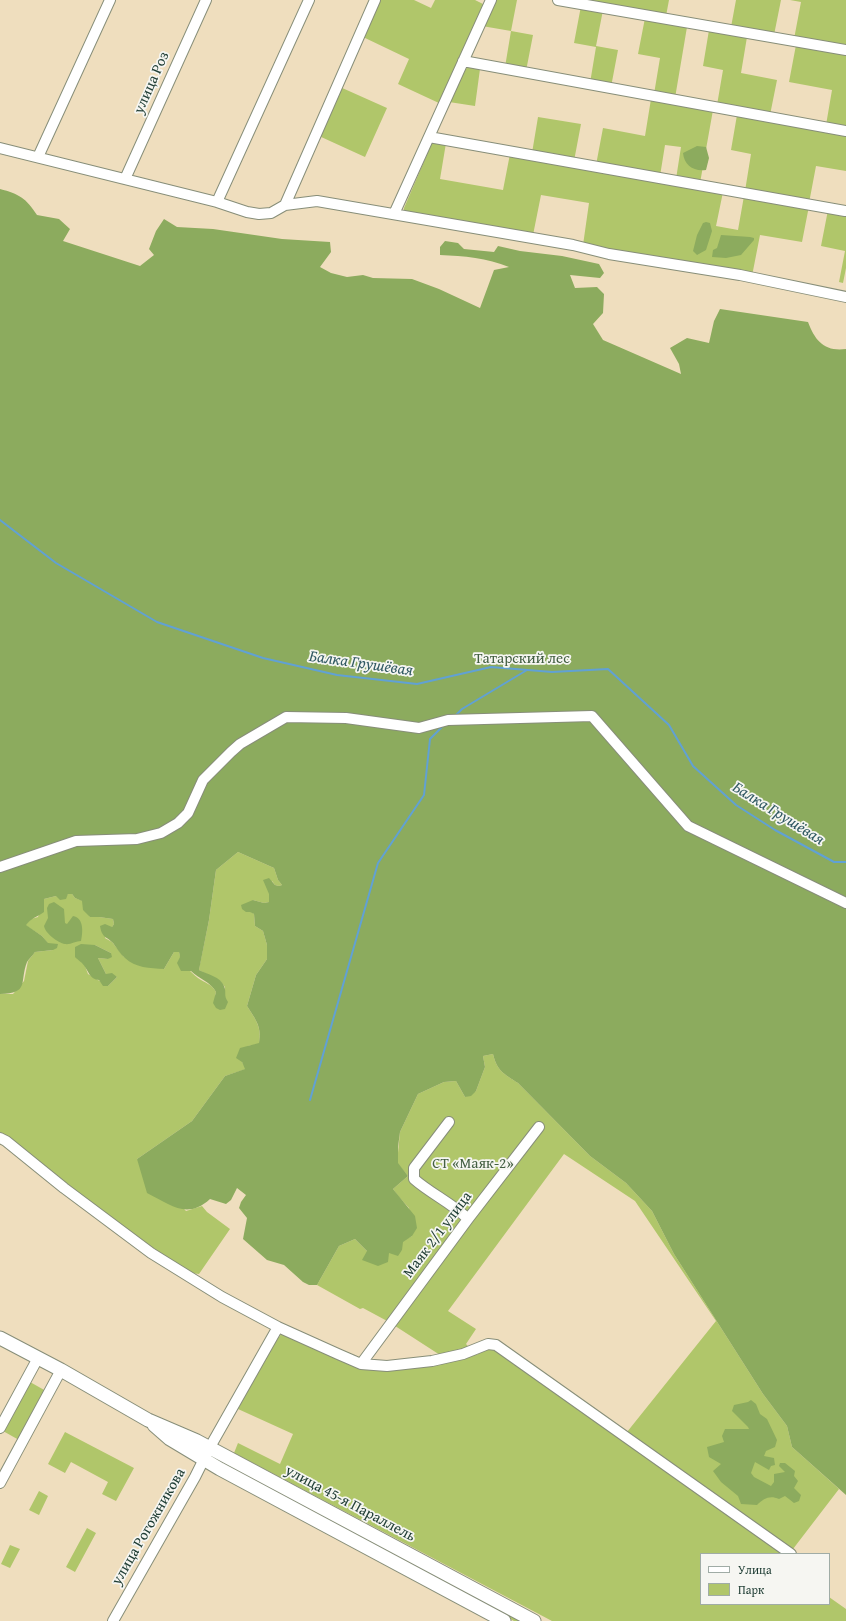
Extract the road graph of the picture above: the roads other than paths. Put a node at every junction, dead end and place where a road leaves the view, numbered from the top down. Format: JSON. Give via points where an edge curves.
{"nodes":[{"id":1,"x":110,"y":0,"type":"edge"},
{"id":2,"x":206,"y":0,"type":"edge"},
{"id":3,"x":309,"y":0,"type":"edge"},
{"id":4,"x":376,"y":0,"type":"edge"},
{"id":5,"x":490,"y":0,"type":"edge"},
{"id":6,"x":558,"y":0,"type":"edge"},
{"id":7,"x":846,"y":50,"type":"edge"},
{"id":8,"x":463,"y":61,"type":"junction"},
{"id":9,"x":846,"y":131,"type":"edge"},
{"id":10,"x":429,"y":137,"type":"junction"},
{"id":11,"x":0,"y":148,"type":"edge"},
{"id":12,"x":38,"y":158,"type":"junction"},
{"id":13,"x":125,"y":179,"type":"junction"},
{"id":14,"x":218,"y":202,"type":"junction"},
{"id":15,"x":285,"y":205,"type":"junction"},
{"id":16,"x":845,"y":211,"type":"dead end"},
{"id":17,"x":394,"y":214,"type":"junction"},
{"id":18,"x":846,"y":294,"type":"edge"},
{"id":19,"x":0,"y":867,"type":"edge"},
{"id":20,"x":846,"y":903,"type":"edge"},
{"id":21,"x":449,"y":1122,"type":"dead end"},
{"id":22,"x":540,"y":1126,"type":"dead end"},
{"id":23,"x":0,"y":1138,"type":"edge"},
{"id":24,"x":468,"y":1219,"type":"junction"},
{"id":25,"x":278,"y":1326,"type":"junction"},
{"id":26,"x":0,"y":1338,"type":"edge"},
{"id":27,"x":38,"y":1358,"type":"junction"},
{"id":28,"x":362,"y":1364,"type":"junction"},
{"id":29,"x":61,"y":1370,"type":"junction"},
{"id":30,"x":148,"y":1420,"type":"junction"},
{"id":31,"x":0,"y":1428,"type":"edge"},
{"id":32,"x":210,"y":1447,"type":"junction"},
{"id":33,"x":204,"y":1460,"type":"junction"},
{"id":34,"x":0,"y":1483,"type":"edge"},
{"id":35,"x":790,"y":1553,"type":"edge"},
{"id":36,"x":113,"y":1621,"type":"edge"},
{"id":37,"x":504,"y":1621,"type":"edge"},
{"id":38,"x":534,"y":1621,"type":"edge"}],
"edges":[{"from":1,"to":12,"type":"street"},
{"from":2,"to":13,"type":"street","name":"улица Роз"},
{"from":3,"to":14,"type":"street"},
{"from":4,"to":15,"type":"street"},
{"from":5,"to":8,"type":"street"},
{"from":6,"to":7,"type":"street"},
{"from":8,"to":9,"type":"street"},
{"from":8,"to":10,"type":"street"},
{"from":10,"to":16,"type":"street"},
{"from":10,"to":17,"type":"street"},
{"from":11,"to":12,"type":"street"},
{"from":12,"to":13,"type":"street"},
{"from":13,"to":14,"type":"street"},
{"from":14,"to":15,"type":"street","via":[[259,214],[271,213]]},
{"from":15,"to":17,"type":"street","via":[[317,201]]},
{"from":17,"to":18,"type":"street"},
{"from":19,"to":20,"type":"street","via":[[76,841],[137,839],[161,833],[178,823],[188,813],[203,780],[240,744],[286,717],[346,718],[419,728],[448,720],[592,716],[688,826]]},
{"from":21,"to":24,"type":"street","via":[[414,1168],[414,1179]]},
{"from":22,"to":24,"type":"street","name":"Маяк 2/1 улица"},
{"from":23,"to":25,"type":"street","via":[[151,1253],[222,1297]]},
{"from":24,"to":28,"type":"street","name":"Маяк 2/1 улица"},
{"from":25,"to":28,"type":"street"},
{"from":25,"to":32,"type":"street","name":"улица Рогожникова"},
{"from":26,"to":27,"type":"main road","name":"улица 45-я Параллель"},
{"from":27,"to":29,"type":"main road","name":"улица 45-я Параллель"},
{"from":27,"to":31,"type":"street"},
{"from":28,"to":35,"type":"street","via":[[387,1366],[432,1361],[463,1354],[488,1344],[496,1345]]},
{"from":29,"to":30,"type":"main road","name":"улица 45-я Параллель"},
{"from":29,"to":34,"type":"street"},
{"from":30,"to":32,"type":"main road","name":"улица 45-я Параллель"},
{"from":30,"to":33,"type":"main road","name":"улица 45-я Параллель","via":[[170,1440]]},
{"from":32,"to":33,"type":"street","name":"улица Рогожникова"},
{"from":32,"to":38,"type":"main road","name":"улица 45-я Параллель"},
{"from":33,"to":36,"type":"street","name":"улица Рогожникова"},
{"from":33,"to":37,"type":"main road","name":"улица 45-я Параллель"}]}
